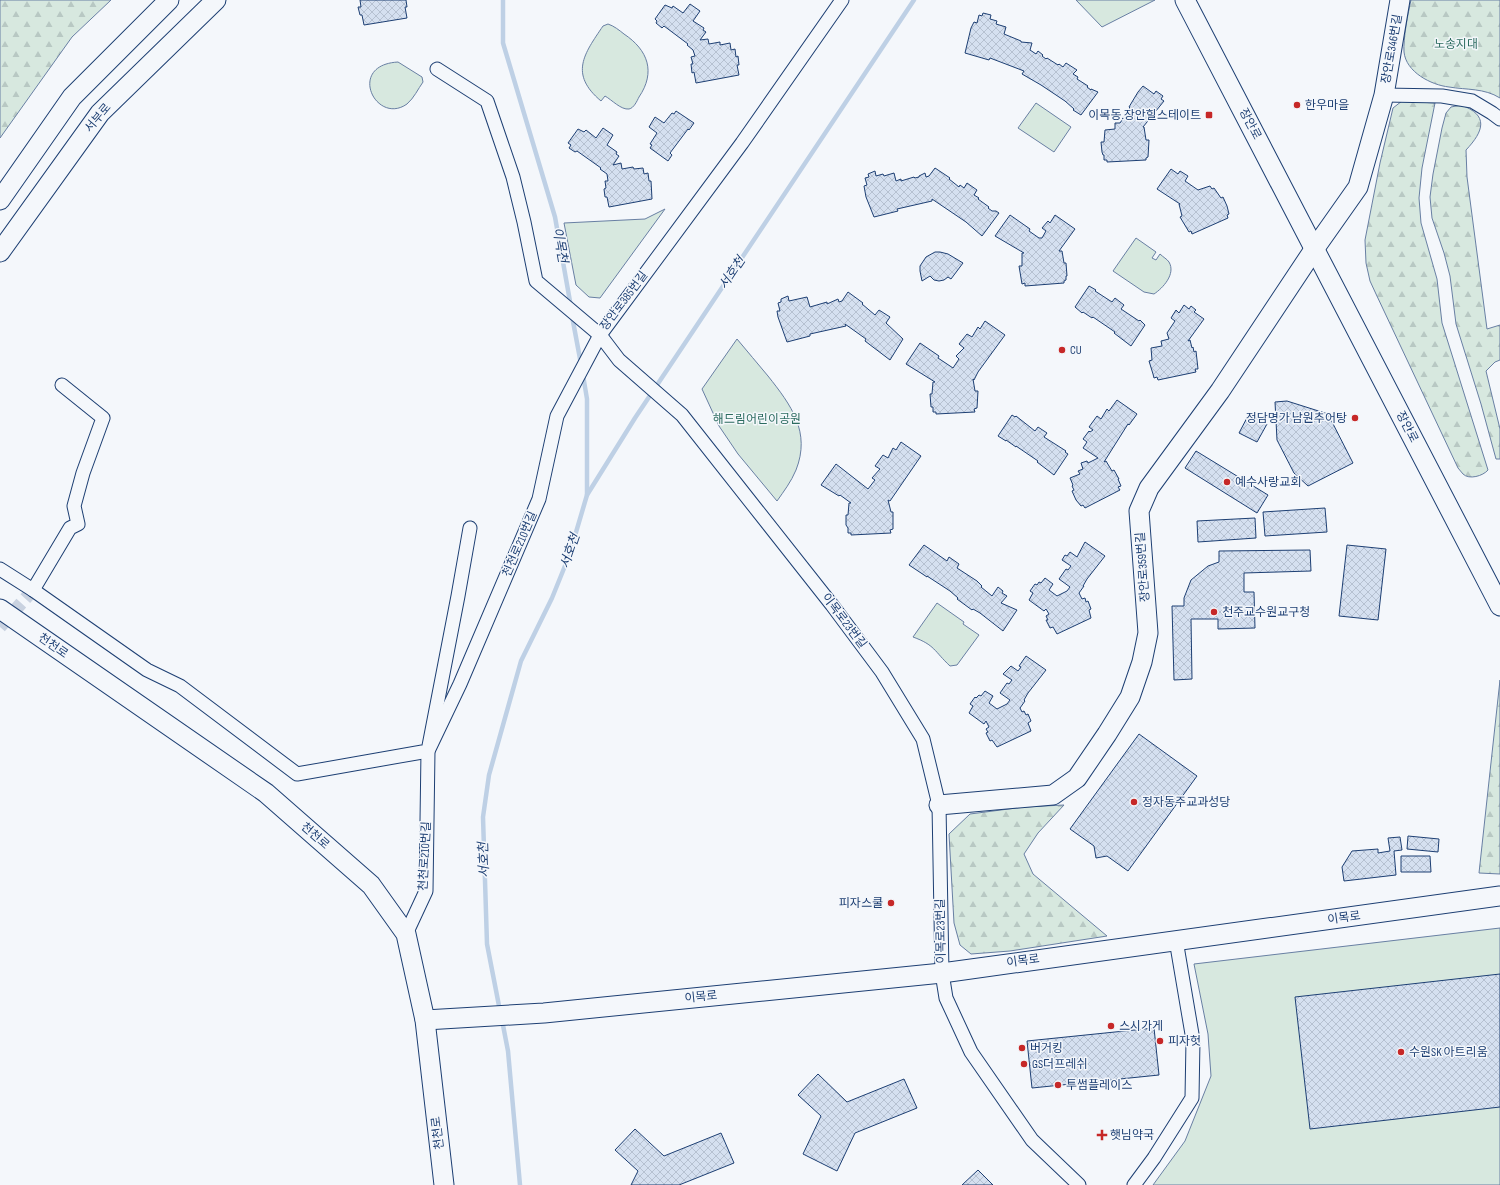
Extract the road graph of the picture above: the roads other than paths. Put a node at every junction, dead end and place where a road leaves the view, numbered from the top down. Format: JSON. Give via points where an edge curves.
{"nodes":[{"id":1,"x":170,"y":0,"type":"edge"},
{"id":2,"x":216,"y":0,"type":"edge"},
{"id":3,"x":842,"y":0,"type":"edge"},
{"id":4,"x":1185,"y":0,"type":"edge"},
{"id":5,"x":1400,"y":0,"type":"edge"},
{"id":6,"x":436,"y":69,"type":"dead end"},
{"id":7,"x":1384,"y":95,"type":"junction"},
{"id":8,"x":1500,"y":120,"type":"edge"},
{"id":9,"x":0,"y":200,"type":"edge"},
{"id":10,"x":1315,"y":248,"type":"junction"},
{"id":11,"x":0,"y":252,"type":"edge"},
{"id":12,"x":600,"y":335,"type":"junction"},
{"id":13,"x":62,"y":385,"type":"dead end"},
{"id":14,"x":470,"y":528,"type":"dead end"},
{"id":15,"x":0,"y":568,"type":"edge"},
{"id":16,"x":33,"y":590,"type":"junction"},
{"id":17,"x":1500,"y":606,"type":"edge"},
{"id":18,"x":0,"y":609,"type":"edge"},
{"id":19,"x":428,"y":751,"type":"junction"},
{"id":20,"x":939,"y":804,"type":"junction"},
{"id":21,"x":1500,"y":896,"type":"edge"},
{"id":22,"x":406,"y":934,"type":"junction"},
{"id":23,"x":1176,"y":940,"type":"junction"},
{"id":24,"x":942,"y":973,"type":"junction"},
{"id":25,"x":425,"y":1020,"type":"junction"},
{"id":26,"x":444,"y":1185,"type":"edge"},
{"id":27,"x":1079,"y":1185,"type":"edge"},
{"id":28,"x":1134,"y":1185,"type":"edge"}],
"edges":[{"from":1,"to":9,"type":"street","via":[[72,97]]},
{"from":2,"to":11,"type":"street","name":"서부로","via":[[100,113]]},
{"from":3,"to":12,"type":"street","name":"장안로385번길","via":[[742,143]]},
{"from":4,"to":10,"type":"street","name":"장안로"},
{"from":5,"to":7,"type":"street","name":"장안로346번길"},
{"from":6,"to":12,"type":"street","name":"장안로385번길","via":[[487,101],[513,177],[536,281]]},
{"from":7,"to":8,"type":"street","name":"장안로346번길","via":[[1442,96],[1472,101]]},
{"from":7,"to":10,"type":"street","via":[[1358,187]]},
{"from":10,"to":17,"type":"street","name":"장안로"},
{"from":10,"to":20,"type":"street","name":"장안로359번길","via":[[1220,391],[1149,488],[1139,511],[1148,633],[1142,662],[1130,697],[1107,734],[1077,778],[1053,795]]},
{"from":12,"to":19,"type":"street","name":"천천로210번길","via":[[557,416],[539,499],[460,684]]},
{"from":12,"to":20,"type":"street","name":"이목로23번길","via":[[618,360],[682,415],[882,672],[923,739]]},
{"from":13,"to":16,"type":"street","via":[[103,418],[74,506],[78,524],[70,528]]},
{"from":14,"to":19,"type":"street","name":"천천로210번길"},
{"from":15,"to":16,"type":"street"},
{"from":16,"to":19,"type":"street","via":[[147,670],[180,686],[297,774]]},
{"from":18,"to":22,"type":"street","name":"천천로","via":[[266,793],[371,885]]},
{"from":19,"to":22,"type":"street","name":"천천로210번길","via":[[426,892]]},
{"from":20,"to":24,"type":"street","name":"이목로23번길"},
{"from":21,"to":23,"type":"street","name":"이목로"},
{"from":22,"to":25,"type":"street","name":"천천로"},
{"from":23,"to":24,"type":"street","name":"이목로"},
{"from":23,"to":28,"type":"street","via":[[1193,1040],[1192,1098]]},
{"from":24,"to":25,"type":"street","name":"이목로","via":[[544,1012]]},
{"from":24,"to":27,"type":"street","name":"이목로23번길","via":[[946,998],[970,1052],[1032,1140]]},
{"from":25,"to":26,"type":"street","name":"천천로"}]}
